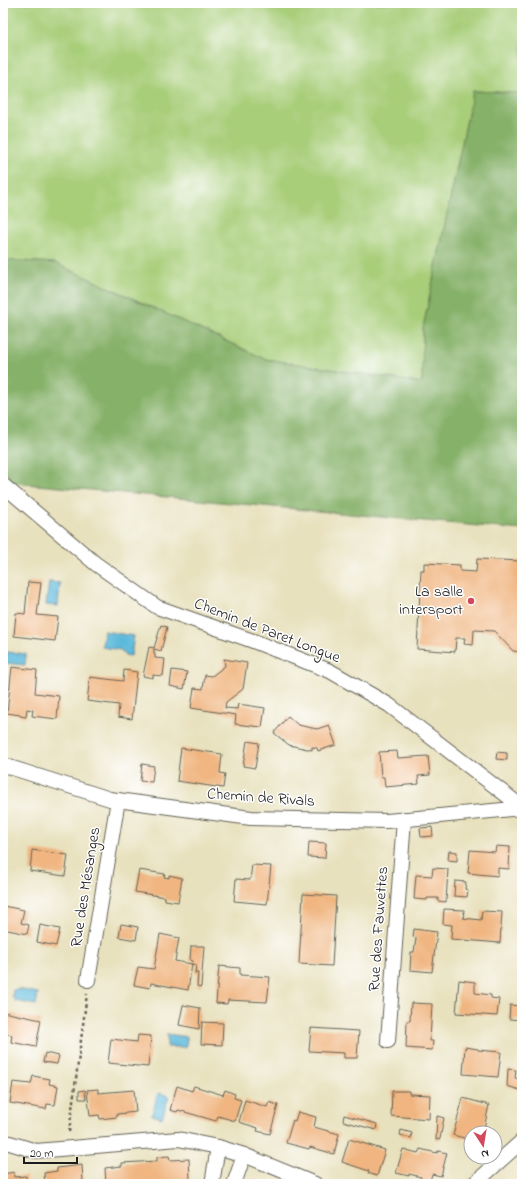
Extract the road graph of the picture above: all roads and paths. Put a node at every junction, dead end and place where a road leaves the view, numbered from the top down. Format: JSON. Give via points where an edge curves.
{"nodes":[{"id":1,"x":3,"y":484,"type":"edge"},
{"id":2,"x":3,"y":765,"type":"edge"},
{"id":3,"x":118,"y":800,"type":"junction"},
{"id":4,"x":522,"y":807,"type":"edge"},
{"id":5,"x":404,"y":819,"type":"junction"},
{"id":6,"x":88,"y":980,"type":"joint"},
{"id":7,"x":388,"y":1041,"type":"dead end"},
{"id":8,"x":3,"y":1141,"type":"edge"},
{"id":9,"x":522,"y":1142,"type":"edge"},
{"id":10,"x":218,"y":1147,"type":"junction"},
{"id":11,"x":67,"y":1149,"type":"junction"},
{"id":12,"x":244,"y":1155,"type":"junction"},
{"id":13,"x":212,"y":1184,"type":"edge"},
{"id":14,"x":234,"y":1184,"type":"edge"},
{"id":15,"x":315,"y":1184,"type":"edge"},
{"id":16,"x":474,"y":1184,"type":"edge"}],
"edges":[{"from":1,"to":4,"type":"street","name":"Chemin de Paret Longue","via":[[96,564],[157,607],[330,671],[389,705]]},
{"from":2,"to":3,"type":"street","name":"Chemin de Rivals"},
{"from":3,"to":5,"type":"street","name":"Chemin de Rivals","via":[[251,818],[387,821]]},
{"from":3,"to":6,"type":"street","name":"Rue des Mésanges"},
{"from":4,"to":5,"type":"street","name":"Chemin de Rivals"},
{"from":5,"to":7,"type":"street","name":"Rue des Fauvettes"},
{"from":6,"to":11,"type":"path"},
{"from":8,"to":11,"type":"street","via":[[36,1151]]},
{"from":9,"to":16,"type":"street"},
{"from":10,"to":11,"type":"street","via":[[178,1139]]},
{"from":10,"to":12,"type":"street"},
{"from":10,"to":13,"type":"street"},
{"from":12,"to":14,"type":"street"},
{"from":12,"to":15,"type":"street"}]}
